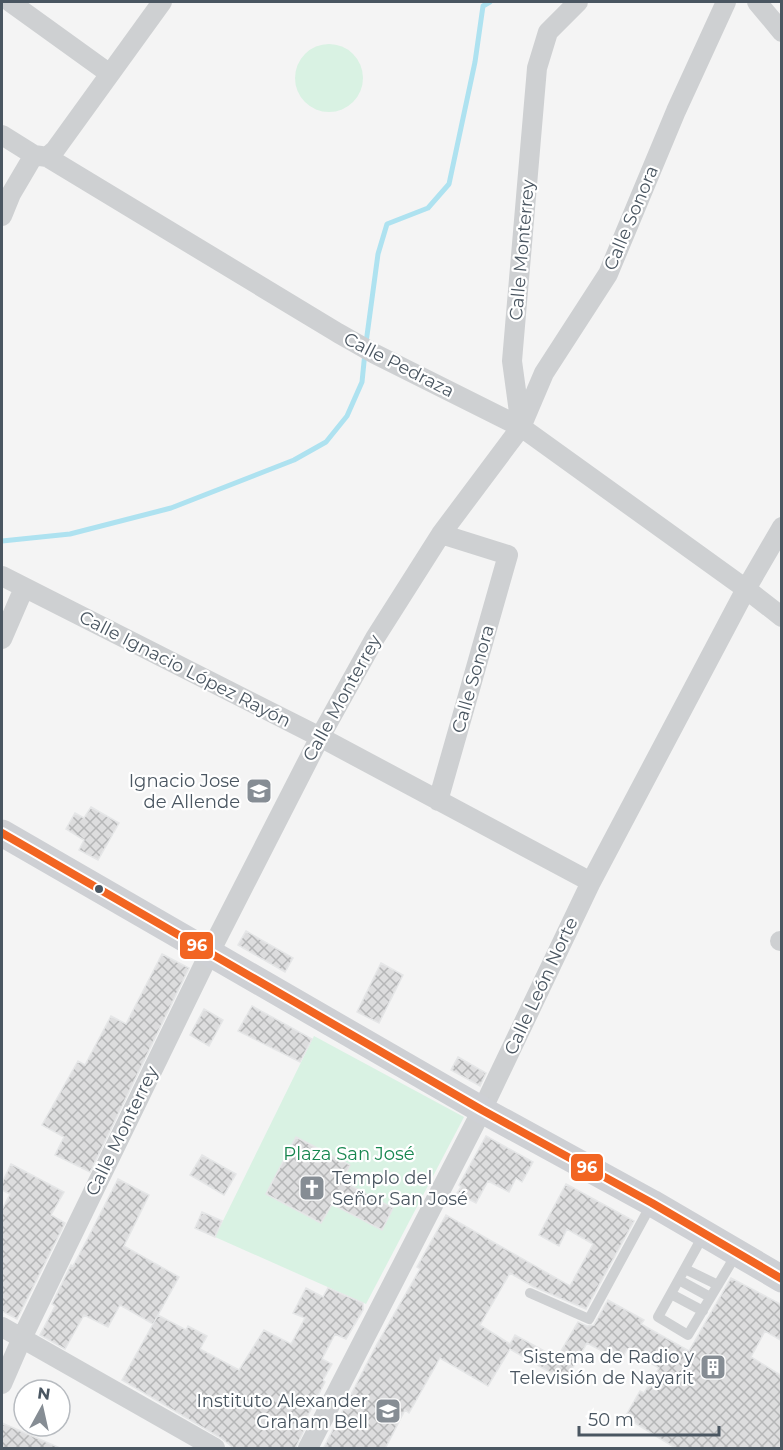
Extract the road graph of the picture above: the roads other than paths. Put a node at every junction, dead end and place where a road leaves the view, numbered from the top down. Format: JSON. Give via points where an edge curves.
{"nodes":[{"id":1,"x":10,"y":2,"type":"edge"},
{"id":2,"x":162,"y":2,"type":"edge"},
{"id":3,"x":578,"y":2,"type":"edge"},
{"id":4,"x":726,"y":2,"type":"edge"},
{"id":5,"x":757,"y":2,"type":"edge"},
{"id":6,"x":782,"y":32,"type":"edge"},
{"id":7,"x":110,"y":74,"type":"junction"},
{"id":8,"x":2,"y":135,"type":"edge"},
{"id":9,"x":40,"y":156,"type":"junction"},
{"id":10,"x":2,"y":216,"type":"edge"},
{"id":11,"x":521,"y":427,"type":"junction"},
{"id":12,"x":782,"y":527,"type":"edge"},
{"id":13,"x":441,"y":534,"type":"junction"},
{"id":14,"x":4,"y":578,"type":"edge"},
{"id":15,"x":24,"y":588,"type":"junction"},
{"id":16,"x":746,"y":589,"type":"junction"},
{"id":17,"x":782,"y":617,"type":"edge"},
{"id":18,"x":2,"y":639,"type":"edge"},
{"id":19,"x":320,"y":737,"type":"junction"},
{"id":20,"x":438,"y":801,"type":"junction"},
{"id":21,"x":2,"y":833,"type":"edge"},
{"id":22,"x":591,"y":882,"type":"junction"},
{"id":23,"x":210,"y":952,"type":"junction"},
{"id":24,"x":482,"y":1110,"type":"junction"},
{"id":25,"x":652,"y":1203,"type":"junction"},
{"id":26,"x":704,"y":1234,"type":"junction"},
{"id":27,"x":737,"y":1253,"type":"junction"},
{"id":28,"x":685,"y":1269,"type":"junction"},
{"id":29,"x":782,"y":1279,"type":"edge"},
{"id":30,"x":679,"y":1280,"type":"junction"},
{"id":31,"x":717,"y":1285,"type":"junction"},
{"id":32,"x":530,"y":1293,"type":"dead end"},
{"id":33,"x":671,"y":1294,"type":"junction"},
{"id":34,"x":710,"y":1297,"type":"junction"},
{"id":35,"x":703,"y":1311,"type":"junction"},
{"id":36,"x":2,"y":1327,"type":"edge"},
{"id":37,"x":22,"y":1338,"type":"junction"},
{"id":38,"x":2,"y":1384,"type":"edge"},
{"id":39,"x":215,"y":1449,"type":"edge"},
{"id":40,"x":308,"y":1449,"type":"edge"}],
"edges":[{"from":1,"to":7,"type":"street"},
{"from":2,"to":7,"type":"street"},
{"from":3,"to":11,"type":"street","name":"Calle Monterrey","via":[[548,32],[537,69],[512,360]]},
{"from":4,"to":11,"type":"street","name":"Calle Sonora","via":[[675,111],[608,274],[544,373]]},
{"from":5,"to":6,"type":"street"},
{"from":7,"to":9,"type":"street","via":[[55,150]]},
{"from":8,"to":9,"type":"street","name":"Calle Pedraza"},
{"from":9,"to":10,"type":"street","via":[[11,194]]},
{"from":9,"to":11,"type":"street","name":"Calle Pedraza","via":[[375,354]]},
{"from":11,"to":13,"type":"street","name":"Calle Monterrey"},
{"from":11,"to":16,"type":"street","name":"Calle Pedraza"},
{"from":12,"to":16,"type":"street","name":"Calle León Norte"},
{"from":13,"to":19,"type":"street","name":"Calle Monterrey","via":[[375,638]]},
{"from":13,"to":20,"type":"street","name":"Calle Sonora","via":[[508,555]]},
{"from":14,"to":15,"type":"street","name":"Calle Ignacio López Rayón"},
{"from":15,"to":18,"type":"street"},
{"from":15,"to":19,"type":"street","name":"Calle Ignacio López Rayón"},
{"from":16,"to":17,"type":"street","name":"Calle Pedraza"},
{"from":16,"to":22,"type":"street","name":"Calle León Norte"},
{"from":19,"to":20,"type":"street","name":"Calle Ignacio López Rayón"},
{"from":19,"to":23,"type":"street","name":"Calle Monterrey"},
{"from":20,"to":22,"type":"street","name":"Calle Ignacio López Rayón"},
{"from":21,"to":23,"type":"main road"},
{"from":22,"to":24,"type":"street","name":"Calle León Norte"},
{"from":23,"to":24,"type":"main road"},
{"from":23,"to":37,"type":"street","name":"Calle Monterrey"},
{"from":24,"to":25,"type":"main road"},
{"from":24,"to":40,"type":"street","name":"Calle León Norte"},
{"from":25,"to":26,"type":"main road"},
{"from":25,"to":32,"type":"lane","via":[[589,1319]]},
{"from":26,"to":27,"type":"main road"},
{"from":26,"to":28,"type":"lane"},
{"from":27,"to":29,"type":"main road"},
{"from":27,"to":31,"type":"lane"},
{"from":28,"to":30,"type":"lane"},
{"from":28,"to":31,"type":"lane"},
{"from":30,"to":33,"type":"lane"},
{"from":30,"to":34,"type":"lane"},
{"from":31,"to":34,"type":"lane"},
{"from":33,"to":35,"type":"lane"},
{"from":33,"to":35,"type":"lane","via":[[658,1317],[688,1335]]},
{"from":34,"to":35,"type":"lane"},
{"from":36,"to":37,"type":"street"},
{"from":37,"to":38,"type":"street","name":"Calle Monterrey"},
{"from":37,"to":39,"type":"street"}]}
